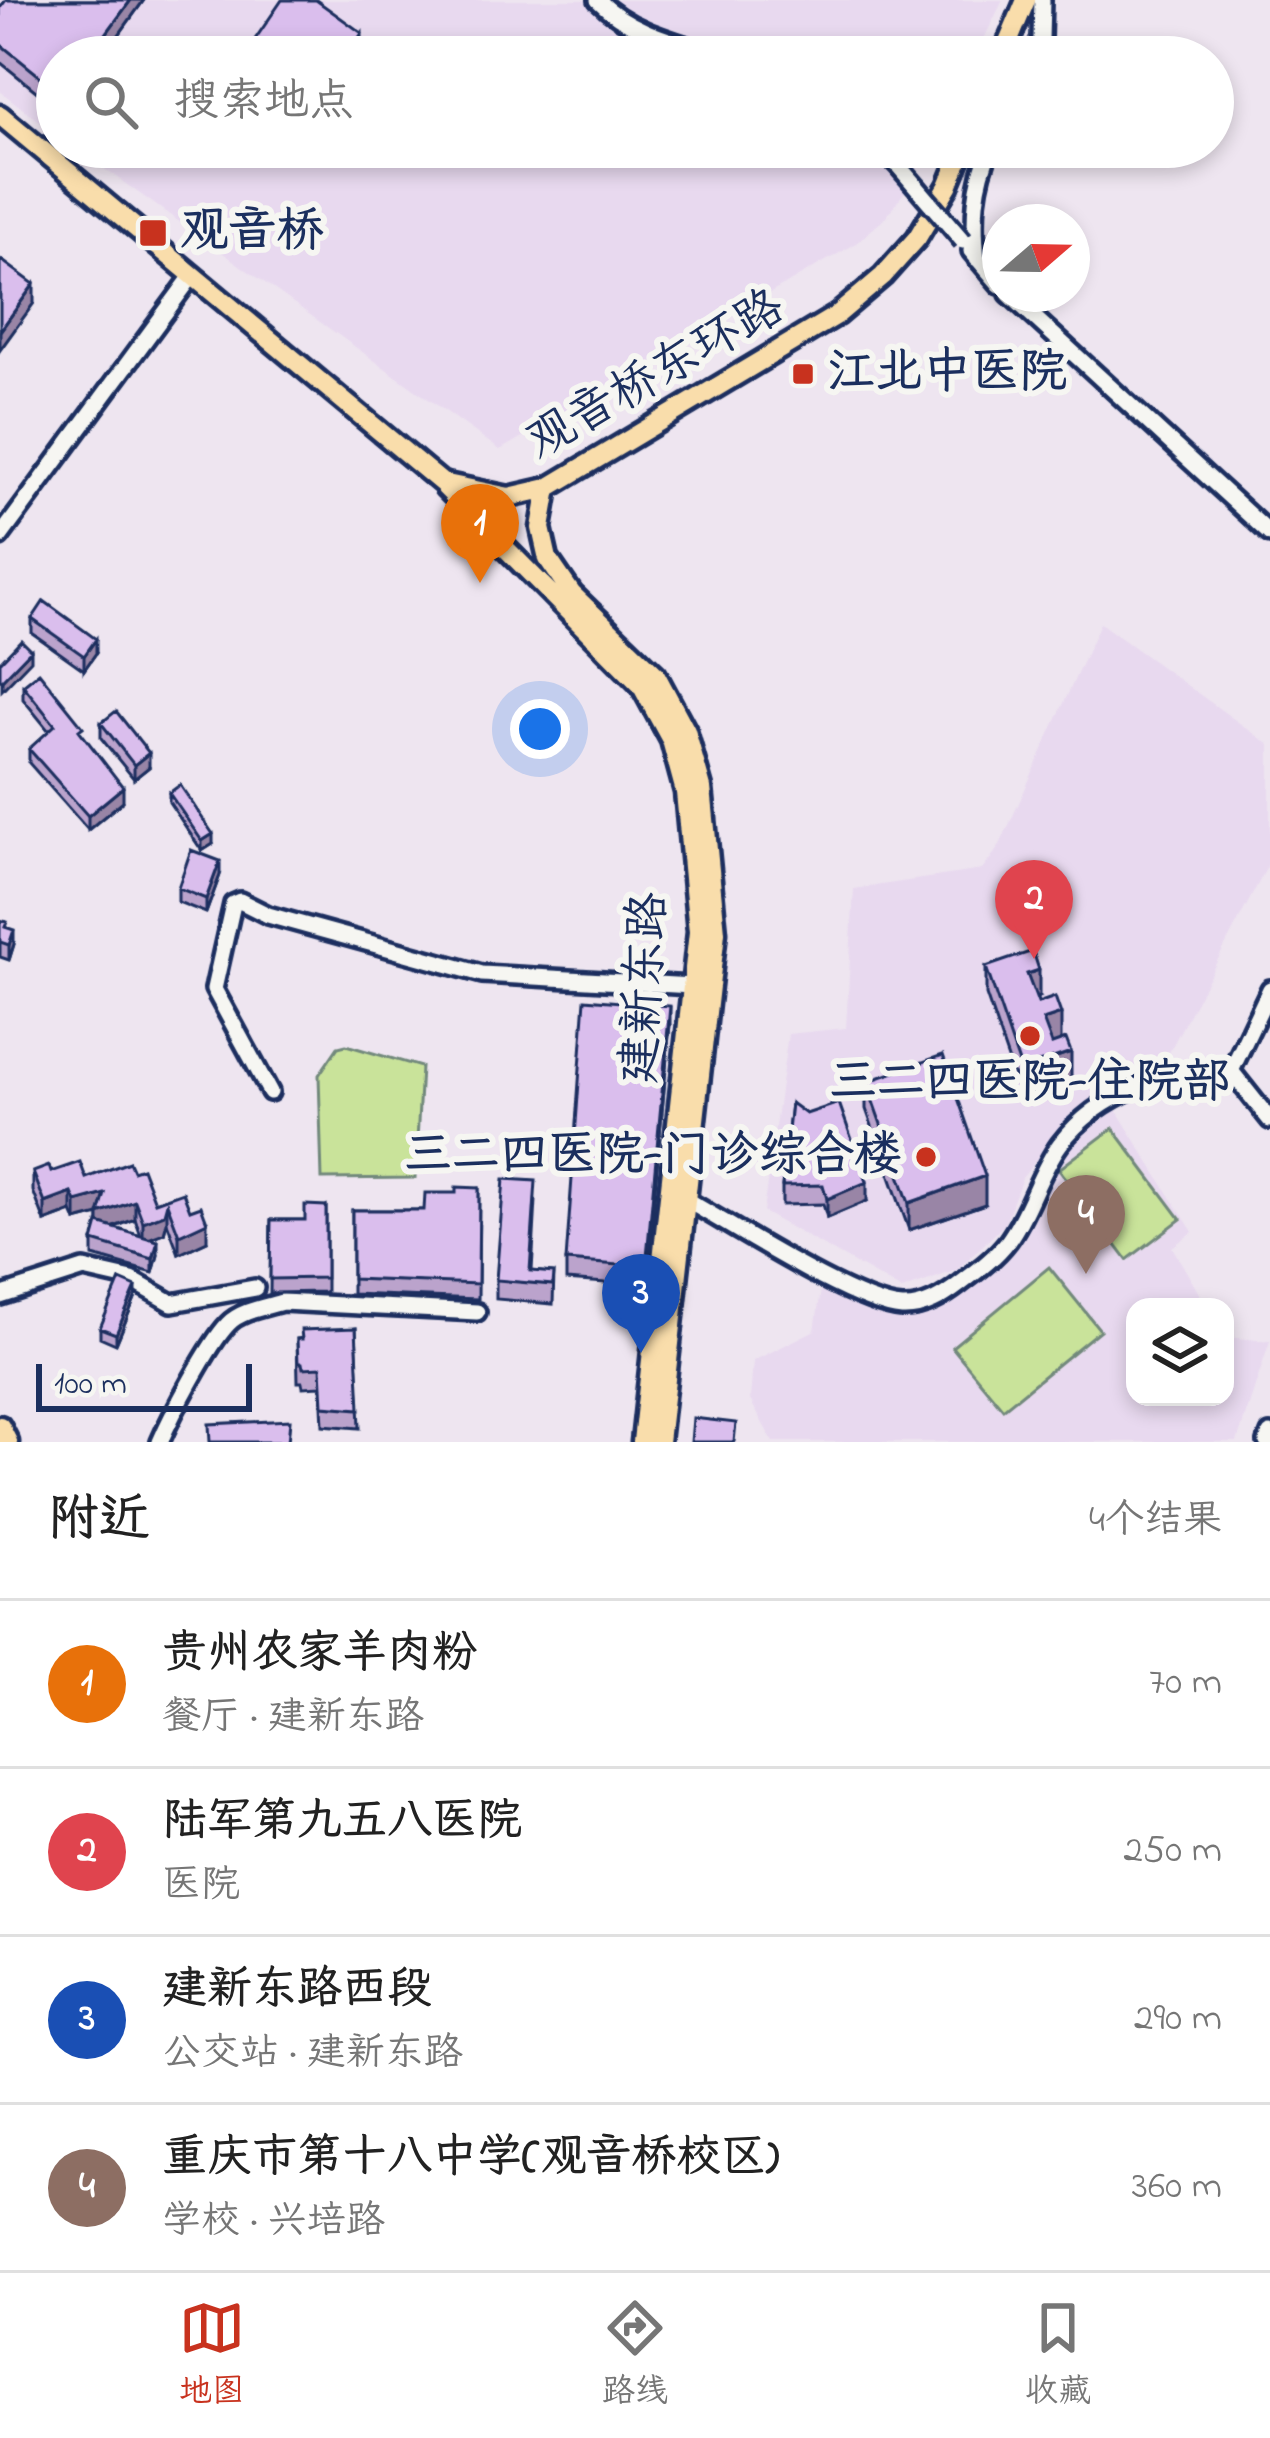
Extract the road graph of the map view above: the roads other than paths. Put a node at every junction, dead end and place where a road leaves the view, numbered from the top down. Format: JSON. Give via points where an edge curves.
{"nodes":[{"id":1,"x":598,"y":0,"type":"edge"},
{"id":2,"x":1026,"y":0,"type":"edge"},
{"id":3,"x":1042,"y":0,"type":"edge"},
{"id":4,"x":659,"y":36,"type":"edge"},
{"id":5,"x":1011,"y":36,"type":"edge"},
{"id":6,"x":1041,"y":36,"type":"edge"},
{"id":7,"x":0,"y":115,"type":"edge"},
{"id":8,"x":36,"y":145,"type":"edge"},
{"id":9,"x":63,"y":168,"type":"edge"},
{"id":10,"x":900,"y":168,"type":"edge"},
{"id":11,"x":955,"y":168,"type":"edge"},
{"id":12,"x":984,"y":168,"type":"edge"},
{"id":13,"x":977,"y":259,"type":"junction"},
{"id":14,"x":982,"y":265,"type":"edge"},
{"id":15,"x":192,"y":276,"type":"junction"},
{"id":16,"x":1029,"y":312,"type":"edge"},
{"id":17,"x":442,"y":483,"type":"junction"},
{"id":18,"x":548,"y":488,"type":"junction"},
{"id":19,"x":1270,"y":534,"type":"edge"},
{"id":20,"x":0,"y":537,"type":"edge"},
{"id":21,"x":692,"y":986,"type":"junction"},
{"id":22,"x":1270,"y":989,"type":"edge"},
{"id":23,"x":1231,"y":1071,"type":"junction"},
{"id":24,"x":270,"y":1092,"type":"dead end"},
{"id":25,"x":1270,"y":1120,"type":"edge"},
{"id":26,"x":678,"y":1196,"type":"junction"},
{"id":27,"x":255,"y":1288,"type":"dead end"},
{"id":28,"x":0,"y":1296,"type":"edge"},
{"id":29,"x":477,"y":1312,"type":"dead end"},
{"id":30,"x":0,"y":1426,"type":"edge"},
{"id":31,"x":8,"y":1442,"type":"edge"},
{"id":32,"x":160,"y":1442,"type":"edge"},
{"id":33,"x":642,"y":1442,"type":"edge"},
{"id":34,"x":658,"y":1442,"type":"edge"}],
"edges":[{"from":1,"to":4,"type":"street"},
{"from":2,"to":5,"type":"main road"},
{"from":3,"to":6,"type":"street"},
{"from":7,"to":8,"type":"main road","name":"观音桥东环路"},
{"from":9,"to":15,"type":"main road","name":"观音桥东环路"},
{"from":10,"to":13,"type":"street","bridge":true},
{"from":11,"to":18,"type":"main road","name":"观音桥东环路","via":[[917,238],[837,316]]},
{"from":12,"to":13,"type":"street","via":[[973,220]]},
{"from":13,"to":14,"type":"street"},
{"from":15,"to":17,"type":"main road","name":"观音桥东环路"},
{"from":15,"to":20,"type":"street"},
{"from":16,"to":19,"type":"street"},
{"from":17,"to":18,"type":"main road","name":"观音桥东环路","via":[[508,497]]},
{"from":17,"to":21,"type":"main road","name":"建新东路","via":[[657,710],[685,792],[698,932]]},
{"from":18,"to":26,"type":"main road","name":"建新东路","via":[[541,528],[548,559],[572,594],[656,675],[686,731],[702,788],[716,932]]},
{"from":21,"to":24,"type":"street","via":[[482,974],[240,901],[214,988]]},
{"from":21,"to":26,"type":"main road","name":"建新东路"},
{"from":22,"to":23,"type":"street"},
{"from":23,"to":25,"type":"street"},
{"from":23,"to":26,"type":"street","via":[[1172,1075],[1084,1120],[1045,1167],[1007,1243],[924,1305],[864,1296]]},
{"from":26,"to":33,"type":"main road","name":"建新东路"},
{"from":26,"to":34,"type":"main road","name":"建新东路"},
{"from":27,"to":28,"type":"street","via":[[172,1303],[132,1280],[84,1269]]},
{"from":29,"to":32,"type":"street","via":[[282,1302],[252,1311],[230,1322]]},
{"from":30,"to":31,"type":"main road"}]}
